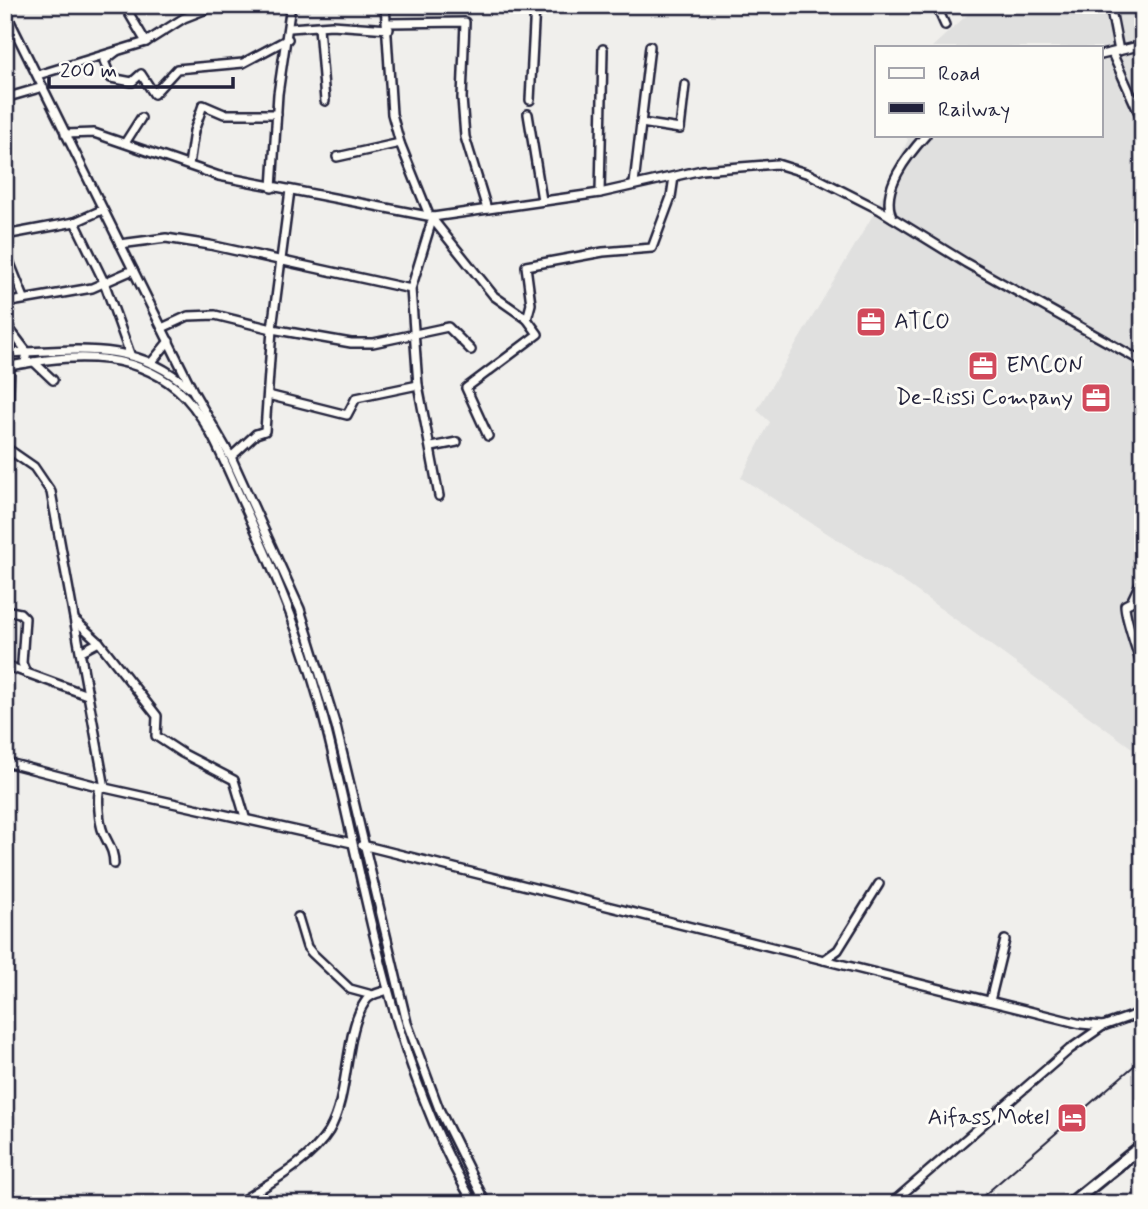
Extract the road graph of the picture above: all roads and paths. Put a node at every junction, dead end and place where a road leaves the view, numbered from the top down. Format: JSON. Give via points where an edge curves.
{"nodes":[{"id":1,"x":124,"y":5,"type":"edge"},
{"id":2,"x":217,"y":5,"type":"edge"},
{"id":3,"x":291,"y":5,"type":"edge"},
{"id":4,"x":385,"y":5,"type":"edge"},
{"id":5,"x":535,"y":5,"type":"edge"},
{"id":6,"x":936,"y":5,"type":"edge"},
{"id":7,"x":1110,"y":5,"type":"edge"},
{"id":8,"x":200,"y":9,"type":"edge"},
{"id":9,"x":5,"y":11,"type":"edge"},
{"id":10,"x":945,"y":25,"type":"dead end"},
{"id":11,"x":388,"y":26,"type":"junction"},
{"id":12,"x":319,"y":27,"type":"junction"},
{"id":13,"x":290,"y":28,"type":"junction"},
{"id":14,"x":288,"y":39,"type":"junction"},
{"id":15,"x":146,"y":42,"type":"junction"},
{"id":16,"x":1143,"y":45,"type":"edge"},
{"id":17,"x":650,"y":46,"type":"dead end"},
{"id":18,"x":603,"y":49,"type":"dead end"},
{"id":19,"x":117,"y":51,"type":"junction"},
{"id":20,"x":1115,"y":52,"type":"junction"},
{"id":21,"x":1102,"y":55,"type":"edge"},
{"id":22,"x":38,"y":75,"type":"junction"},
{"id":23,"x":685,"y":85,"type":"dead end"},
{"id":24,"x":43,"y":87,"type":"junction"},
{"id":25,"x":5,"y":97,"type":"edge"},
{"id":26,"x":530,"y":100,"type":"dead end"},
{"id":27,"x":325,"y":101,"type":"dead end"},
{"id":28,"x":277,"y":114,"type":"junction"},
{"id":29,"x":528,"y":114,"type":"dead end"},
{"id":30,"x":141,"y":118,"type":"dead end"},
{"id":31,"x":1143,"y":122,"type":"edge"},
{"id":32,"x":641,"y":123,"type":"junction"},
{"id":33,"x":65,"y":134,"type":"junction"},
{"id":34,"x":925,"y":136,"type":"edge"},
{"id":35,"x":125,"y":143,"type":"junction"},
{"id":36,"x":400,"y":143,"type":"junction"},
{"id":37,"x":337,"y":157,"type":"dead end"},
{"id":38,"x":189,"y":164,"type":"junction"},
{"id":39,"x":674,"y":177,"type":"junction"},
{"id":40,"x":634,"y":184,"type":"junction"},
{"id":41,"x":272,"y":188,"type":"junction"},
{"id":42,"x":290,"y":190,"type":"junction"},
{"id":43,"x":600,"y":193,"type":"junction"},
{"id":44,"x":542,"y":200,"type":"junction"},
{"id":45,"x":487,"y":209,"type":"junction"},
{"id":46,"x":102,"y":211,"type":"junction"},
{"id":47,"x":432,"y":218,"type":"junction"},
{"id":48,"x":893,"y":218,"type":"junction"},
{"id":49,"x":75,"y":222,"type":"junction"},
{"id":50,"x":5,"y":235,"type":"edge"},
{"id":51,"x":120,"y":244,"type":"junction"},
{"id":52,"x":5,"y":251,"type":"edge"},
{"id":53,"x":281,"y":261,"type":"junction"},
{"id":54,"x":133,"y":270,"type":"junction"},
{"id":55,"x":104,"y":282,"type":"junction"},
{"id":56,"x":411,"y":289,"type":"junction"},
{"id":57,"x":24,"y":298,"type":"junction"},
{"id":58,"x":5,"y":303,"type":"edge"},
{"id":59,"x":527,"y":319,"type":"junction"},
{"id":60,"x":5,"y":323,"type":"edge"},
{"id":61,"x":162,"y":328,"type":"junction"},
{"id":62,"x":272,"y":329,"type":"junction"},
{"id":63,"x":417,"y":334,"type":"junction"},
{"id":64,"x":169,"y":341,"type":"junction"},
{"id":65,"x":471,"y":350,"type":"dead end"},
{"id":66,"x":27,"y":352,"type":"junction"},
{"id":67,"x":5,"y":353,"type":"edge"},
{"id":68,"x":74,"y":354,"type":"junction"},
{"id":69,"x":130,"y":354,"type":"junction"},
{"id":70,"x":29,"y":362,"type":"junction"},
{"id":71,"x":1143,"y":362,"type":"edge"},
{"id":72,"x":151,"y":363,"type":"junction"},
{"id":73,"x":8,"y":367,"type":"edge"},
{"id":74,"x":53,"y":380,"type":"dead end"},
{"id":75,"x":418,"y":385,"type":"junction"},
{"id":76,"x":193,"y":391,"type":"junction"},
{"id":77,"x":268,"y":395,"type":"junction"},
{"id":78,"x":488,"y":436,"type":"dead end"},
{"id":79,"x":457,"y":442,"type":"dead end"},
{"id":80,"x":432,"y":447,"type":"junction"},
{"id":81,"x":8,"y":449,"type":"junction"},
{"id":82,"x":231,"y":457,"type":"junction"},
{"id":83,"x":5,"y":483,"type":"edge"},
{"id":84,"x":439,"y":496,"type":"dead end"},
{"id":85,"x":1143,"y":577,"type":"edge"},
{"id":86,"x":5,"y":610,"type":"edge"},
{"id":87,"x":76,"y":620,"type":"junction"},
{"id":88,"x":99,"y":642,"type":"junction"},
{"id":89,"x":82,"y":651,"type":"junction"},
{"id":90,"x":5,"y":665,"type":"edge"},
{"id":91,"x":1143,"y":672,"type":"edge"},
{"id":92,"x":26,"y":673,"type":"junction"},
{"id":93,"x":87,"y":695,"type":"junction"},
{"id":94,"x":5,"y":762,"type":"edge"},
{"id":95,"x":102,"y":788,"type":"junction"},
{"id":96,"x":245,"y":817,"type":"junction"},
{"id":97,"x":352,"y":843,"type":"junction"},
{"id":98,"x":362,"y":845,"type":"junction"},
{"id":99,"x":114,"y":864,"type":"dead end"},
{"id":100,"x":879,"y":884,"type":"dead end"},
{"id":101,"x":298,"y":917,"type":"dead end"},
{"id":102,"x":1005,"y":940,"type":"dead end"},
{"id":103,"x":838,"y":950,"type":"junction"},
{"id":104,"x":389,"y":956,"type":"junction"},
{"id":105,"x":380,"y":957,"type":"junction"},
{"id":106,"x":824,"y":960,"type":"junction"},
{"id":107,"x":845,"y":965,"type":"junction"},
{"id":108,"x":388,"y":990,"type":"junction"},
{"id":109,"x":372,"y":995,"type":"junction"},
{"id":110,"x":990,"y":1001,"type":"junction"},
{"id":111,"x":1143,"y":1012,"type":"edge"},
{"id":112,"x":1103,"y":1026,"type":"junction"},
{"id":113,"x":1143,"y":1145,"type":"edge"},
{"id":114,"x":1143,"y":1153,"type":"edge"},
{"id":115,"x":893,"y":1202,"type":"edge"},
{"id":116,"x":237,"y":1204,"type":"edge"},
{"id":117,"x":474,"y":1204,"type":"edge"},
{"id":118,"x":486,"y":1204,"type":"edge"},
{"id":119,"x":1070,"y":1204,"type":"edge"},
{"id":120,"x":1081,"y":1204,"type":"edge"}],
"edges":[{"from":1,"to":15,"type":"street"},
{"from":2,"to":8,"type":"street"},
{"from":3,"to":13,"type":"street"},
{"from":4,"to":11,"type":"street"},
{"from":5,"to":26,"type":"street"},
{"from":6,"to":10,"type":"street"},
{"from":7,"to":20,"type":"street"},
{"from":8,"to":15,"type":"street"},
{"from":9,"to":22,"type":"street"},
{"from":11,"to":12,"type":"street"},
{"from":11,"to":36,"type":"street","via":[[390,95]]},
{"from":11,"to":45,"type":"street","via":[[465,22],[465,137]]},
{"from":12,"to":13,"type":"street"},
{"from":12,"to":27,"type":"street"},
{"from":13,"to":14,"type":"street"},
{"from":14,"to":19,"type":"street","via":[[243,63],[177,69],[154,94],[141,74],[132,82],[111,78],[104,61]]},
{"from":14,"to":28,"type":"street"},
{"from":15,"to":19,"type":"street"},
{"from":16,"to":20,"type":"street"},
{"from":17,"to":32,"type":"street"},
{"from":18,"to":43,"type":"street"},
{"from":19,"to":22,"type":"street"},
{"from":20,"to":21,"type":"street"},
{"from":20,"to":31,"type":"street"},
{"from":22,"to":24,"type":"street"},
{"from":23,"to":32,"type":"street","via":[[680,129]]},
{"from":24,"to":25,"type":"street"},
{"from":24,"to":33,"type":"street"},
{"from":28,"to":38,"type":"street","via":[[224,114],[203,105]]},
{"from":28,"to":41,"type":"street"},
{"from":29,"to":44,"type":"street"},
{"from":30,"to":35,"type":"street"},
{"from":32,"to":40,"type":"street"},
{"from":33,"to":35,"type":"street","via":[[94,133]]},
{"from":33,"to":46,"type":"street"},
{"from":34,"to":48,"type":"street","via":[[894,182],[889,209]]},
{"from":35,"to":38,"type":"street"},
{"from":36,"to":37,"type":"street"},
{"from":36,"to":47,"type":"street"},
{"from":38,"to":41,"type":"street"},
{"from":39,"to":40,"type":"street"},
{"from":39,"to":48,"type":"street","via":[[777,164],[809,174]]},
{"from":39,"to":59,"type":"street","via":[[652,248],[526,266],[531,304]]},
{"from":40,"to":43,"type":"street"},
{"from":41,"to":42,"type":"street"},
{"from":42,"to":47,"type":"street"},
{"from":42,"to":53,"type":"street"},
{"from":43,"to":44,"type":"street"},
{"from":44,"to":45,"type":"street"},
{"from":45,"to":47,"type":"street"},
{"from":46,"to":49,"type":"street"},
{"from":46,"to":51,"type":"street"},
{"from":47,"to":56,"type":"street"},
{"from":47,"to":59,"type":"street","via":[[494,296]]},
{"from":48,"to":71,"type":"street"},
{"from":49,"to":50,"type":"street"},
{"from":49,"to":55,"type":"street"},
{"from":51,"to":53,"type":"street","via":[[166,238]]},
{"from":51,"to":54,"type":"street"},
{"from":52,"to":57,"type":"street"},
{"from":53,"to":56,"type":"street"},
{"from":53,"to":62,"type":"street"},
{"from":54,"to":55,"type":"street"},
{"from":54,"to":61,"type":"street"},
{"from":55,"to":57,"type":"street"},
{"from":55,"to":69,"type":"street"},
{"from":56,"to":63,"type":"street"},
{"from":57,"to":58,"type":"street"},
{"from":59,"to":78,"type":"street","via":[[538,334],[466,388]]},
{"from":60,"to":66,"type":"street"},
{"from":61,"to":62,"type":"street","via":[[188,316],[215,315]]},
{"from":61,"to":64,"type":"street"},
{"from":62,"to":63,"type":"street","via":[[351,343]]},
{"from":62,"to":77,"type":"street"},
{"from":63,"to":65,"type":"street","via":[[448,327]]},
{"from":63,"to":75,"type":"street"},
{"from":64,"to":72,"type":"street"},
{"from":64,"to":76,"type":"street"},
{"from":66,"to":67,"type":"street"},
{"from":66,"to":68,"type":"street"},
{"from":66,"to":70,"type":"street"},
{"from":68,"to":69,"type":"street","via":[[101,349]]},
{"from":68,"to":70,"type":"street"},
{"from":68,"to":97,"type":"street","via":[[114,359],[158,376],[187,400],[212,439],[292,612],[327,731]]},
{"from":69,"to":72,"type":"street"},
{"from":70,"to":73,"type":"street"},
{"from":70,"to":74,"type":"street"},
{"from":72,"to":76,"type":"street"},
{"from":73,"to":81,"type":"street"},
{"from":75,"to":77,"type":"street","via":[[356,398],[347,415]]},
{"from":75,"to":80,"type":"street"},
{"from":76,"to":82,"type":"street"},
{"from":77,"to":82,"type":"street","via":[[265,431]]},
{"from":79,"to":80,"type":"street"},
{"from":80,"to":84,"type":"street"},
{"from":81,"to":83,"type":"street"},
{"from":81,"to":87,"type":"street","via":[[34,467],[51,492]]},
{"from":82,"to":98,"type":"street","via":[[300,609],[336,726]]},
{"from":85,"to":91,"type":"street","via":[[1125,605],[1125,613]]},
{"from":86,"to":92,"type":"street","via":[[24,618],[22,663]]},
{"from":87,"to":88,"type":"street"},
{"from":87,"to":89,"type":"street"},
{"from":88,"to":89,"type":"street"},
{"from":88,"to":96,"type":"street","via":[[157,716],[156,736],[234,780]]},
{"from":89,"to":93,"type":"street"},
{"from":90,"to":92,"type":"street"},
{"from":92,"to":93,"type":"street"},
{"from":93,"to":95,"type":"street"},
{"from":94,"to":95,"type":"street"},
{"from":95,"to":96,"type":"street"},
{"from":95,"to":99,"type":"street","via":[[97,802]]},
{"from":96,"to":97,"type":"street"},
{"from":97,"to":105,"type":"street"},
{"from":98,"to":104,"type":"street"},
{"from":98,"to":106,"type":"street"},
{"from":100,"to":103,"type":"street"},
{"from":101,"to":109,"type":"street","via":[[312,953],[350,989]]},
{"from":102,"to":110,"type":"street"},
{"from":103,"to":106,"type":"street"},
{"from":103,"to":107,"type":"street"},
{"from":104,"to":105,"type":"street"},
{"from":104,"to":118,"type":"street","via":[[422,1067]]},
{"from":105,"to":108,"type":"street"},
{"from":106,"to":107,"type":"street"},
{"from":107,"to":110,"type":"street"},
{"from":108,"to":109,"type":"street"},
{"from":108,"to":117,"type":"street","via":[[424,1099]]},
{"from":109,"to":116,"type":"street","via":[[361,1010],[338,1109],[328,1132],[293,1166]]},
{"from":110,"to":112,"type":"street"},
{"from":111,"to":112,"type":"street"},
{"from":112,"to":115,"type":"street","via":[[1070,1049]]},
{"from":113,"to":119,"type":"main road"},
{"from":114,"to":120,"type":"main road"}]}
